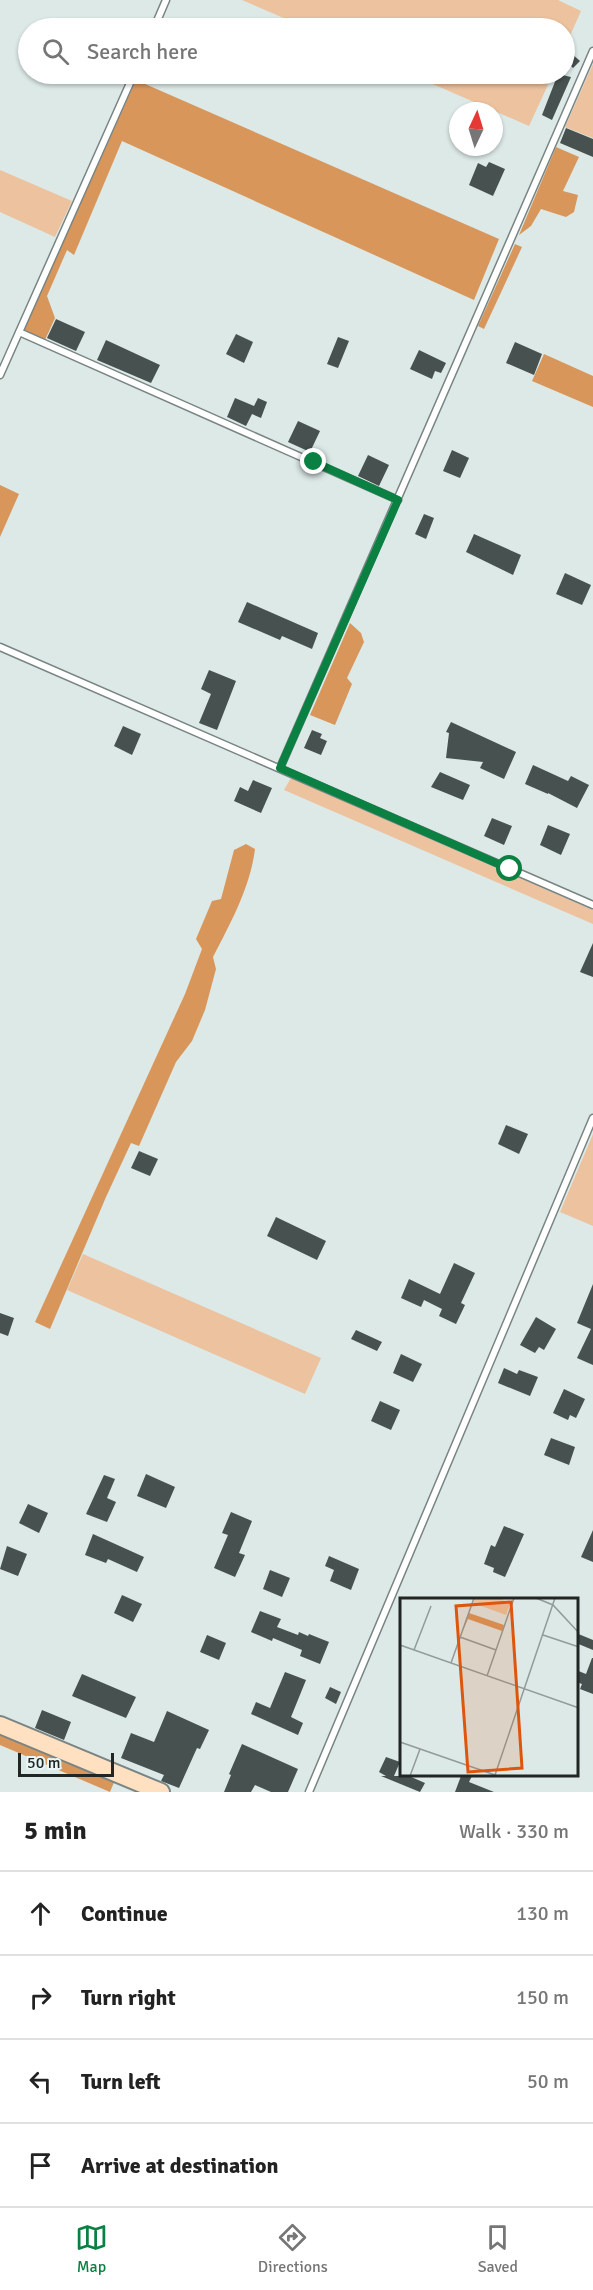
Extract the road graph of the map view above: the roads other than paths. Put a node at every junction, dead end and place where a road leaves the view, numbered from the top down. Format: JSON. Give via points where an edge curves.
{"nodes":[{"id":1,"x":166,"y":0,"type":"edge"},
{"id":2,"x":158,"y":18,"type":"edge"},
{"id":3,"x":593,"y":51,"type":"edge"},
{"id":4,"x":130,"y":84,"type":"edge"},
{"id":5,"x":19,"y":332,"type":"junction"},
{"id":6,"x":0,"y":375,"type":"edge"},
{"id":7,"x":398,"y":500,"type":"junction"},
{"id":8,"x":0,"y":647,"type":"edge"},
{"id":9,"x":280,"y":768,"type":"junction"},
{"id":10,"x":593,"y":905,"type":"edge"},
{"id":11,"x":593,"y":1118,"type":"edge"},
{"id":12,"x":0,"y":1725,"type":"edge"},
{"id":13,"x":161,"y":1792,"type":"edge"},
{"id":14,"x":309,"y":1792,"type":"edge"}],
"edges":[{"from":1,"to":2,"type":"lane"},
{"from":3,"to":7,"type":"lane"},
{"from":4,"to":5,"type":"lane"},
{"from":5,"to":6,"type":"lane"},
{"from":5,"to":7,"type":"lane"},
{"from":7,"to":9,"type":"lane"},
{"from":8,"to":9,"type":"lane"},
{"from":9,"to":10,"type":"lane"},
{"from":11,"to":14,"type":"lane"},
{"from":12,"to":13,"type":"main road"}]}
